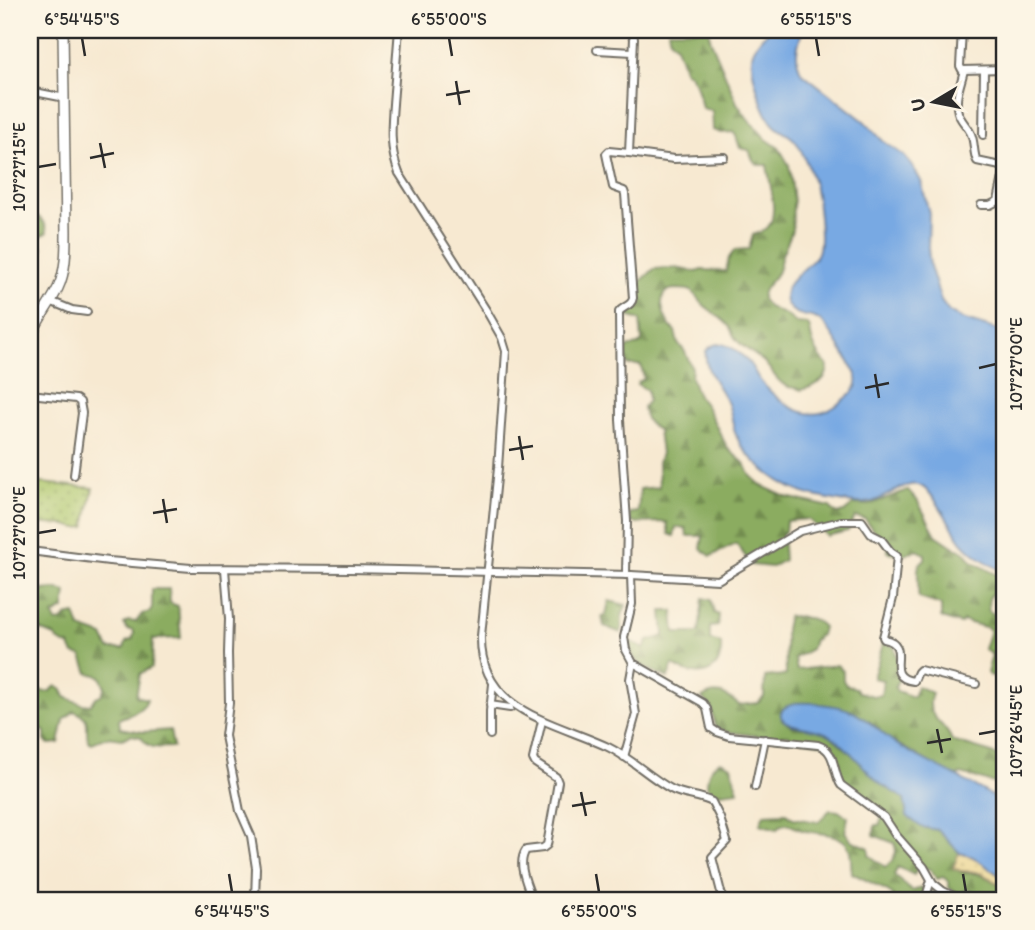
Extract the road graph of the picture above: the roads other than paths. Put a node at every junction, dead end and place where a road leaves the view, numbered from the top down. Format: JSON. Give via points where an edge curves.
{"nodes":[{"id":1,"x":63,"y":30,"type":"edge"},
{"id":2,"x":399,"y":30,"type":"edge"},
{"id":3,"x":630,"y":30,"type":"edge"},
{"id":4,"x":962,"y":30,"type":"edge"},
{"id":5,"x":597,"y":50,"type":"dead end"},
{"id":6,"x":633,"y":52,"type":"junction"},
{"id":7,"x":1005,"y":69,"type":"edge"},
{"id":8,"x":964,"y":70,"type":"junction"},
{"id":9,"x":984,"y":70,"type":"junction"},
{"id":10,"x":35,"y":92,"type":"dead end"},
{"id":11,"x":65,"y":98,"type":"junction"},
{"id":12,"x":983,"y":135,"type":"dead end"},
{"id":13,"x":629,"y":153,"type":"junction"},
{"id":14,"x":724,"y":157,"type":"dead end"},
{"id":15,"x":1005,"y":167,"type":"edge"},
{"id":16,"x":1003,"y":196,"type":"edge"},
{"id":17,"x":981,"y":205,"type":"dead end"},
{"id":18,"x":50,"y":301,"type":"junction"},
{"id":19,"x":87,"y":312,"type":"dead end"},
{"id":20,"x":30,"y":343,"type":"edge"},
{"id":21,"x":30,"y":394,"type":"edge"},
{"id":22,"x":74,"y":475,"type":"dead end"},
{"id":23,"x":30,"y":551,"type":"edge"},
{"id":24,"x":225,"y":569,"type":"junction"},
{"id":25,"x":488,"y":573,"type":"junction"},
{"id":26,"x":628,"y":575,"type":"junction"},
{"id":27,"x":633,"y":663,"type":"junction"},
{"id":28,"x":493,"y":684,"type":"junction"},
{"id":29,"x":976,"y":684,"type":"dead end"},
{"id":30,"x":491,"y":705,"type":"junction"},
{"id":31,"x":510,"y":708,"type":"dead end"},
{"id":32,"x":542,"y":721,"type":"junction"},
{"id":33,"x":490,"y":735,"type":"dead end"},
{"id":34,"x":765,"y":739,"type":"junction"},
{"id":35,"x":624,"y":757,"type":"junction"},
{"id":36,"x":755,"y":788,"type":"dead end"},
{"id":37,"x":930,"y":880,"type":"junction"},
{"id":38,"x":255,"y":900,"type":"edge"},
{"id":39,"x":532,"y":900,"type":"edge"},
{"id":40,"x":723,"y":900,"type":"edge"},
{"id":41,"x":925,"y":900,"type":"edge"},
{"id":42,"x":962,"y":900,"type":"edge"}],
"edges":[{"from":1,"to":11,"type":"street"},
{"from":2,"to":25,"type":"street","via":[[391,136],[396,165],[505,346]]},
{"from":3,"to":6,"type":"street"},
{"from":4,"to":8,"type":"street","via":[[960,66]]},
{"from":5,"to":6,"type":"street"},
{"from":6,"to":13,"type":"street"},
{"from":7,"to":9,"type":"street"},
{"from":8,"to":9,"type":"street"},
{"from":8,"to":15,"type":"street","via":[[957,108],[971,134],[975,158]]},
{"from":9,"to":12,"type":"street"},
{"from":10,"to":11,"type":"street"},
{"from":11,"to":18,"type":"street","via":[[65,265]]},
{"from":13,"to":14,"type":"street","via":[[674,159]]},
{"from":13,"to":26,"type":"street","via":[[606,153],[613,187],[625,194],[633,298],[620,312]]},
{"from":15,"to":16,"type":"street"},
{"from":16,"to":17,"type":"street","via":[[996,203]]},
{"from":18,"to":19,"type":"street"},
{"from":18,"to":20,"type":"street"},
{"from":21,"to":22,"type":"street","via":[[80,403]]},
{"from":23,"to":24,"type":"street"},
{"from":24,"to":25,"type":"street"},
{"from":24,"to":38,"type":"street","via":[[229,619],[225,735],[240,811],[250,834]]},
{"from":25,"to":26,"type":"street"},
{"from":25,"to":28,"type":"street","via":[[481,648]]},
{"from":26,"to":27,"type":"street","via":[[632,604],[624,640]]},
{"from":26,"to":29,"type":"street","via":[[718,580],[800,531],[846,520],[862,521],[897,556],[884,639],[897,645],[901,676],[914,681],[920,670]]},
{"from":27,"to":34,"type":"street","via":[[703,703],[715,731]]},
{"from":27,"to":35,"type":"street","via":[[630,679],[636,714]]},
{"from":28,"to":30,"type":"street"},
{"from":28,"to":32,"type":"street","via":[[522,711]]},
{"from":30,"to":31,"type":"street"},
{"from":30,"to":33,"type":"street"},
{"from":32,"to":35,"type":"street"},
{"from":32,"to":39,"type":"street","via":[[533,759],[558,782],[547,845],[526,850],[523,856]]},
{"from":34,"to":36,"type":"street"},
{"from":34,"to":37,"type":"street","via":[[826,748],[839,784],[884,817]]},
{"from":35,"to":40,"type":"street","via":[[677,792],[713,803],[727,841],[712,857]]},
{"from":37,"to":41,"type":"street"},
{"from":37,"to":42,"type":"street"}]}
